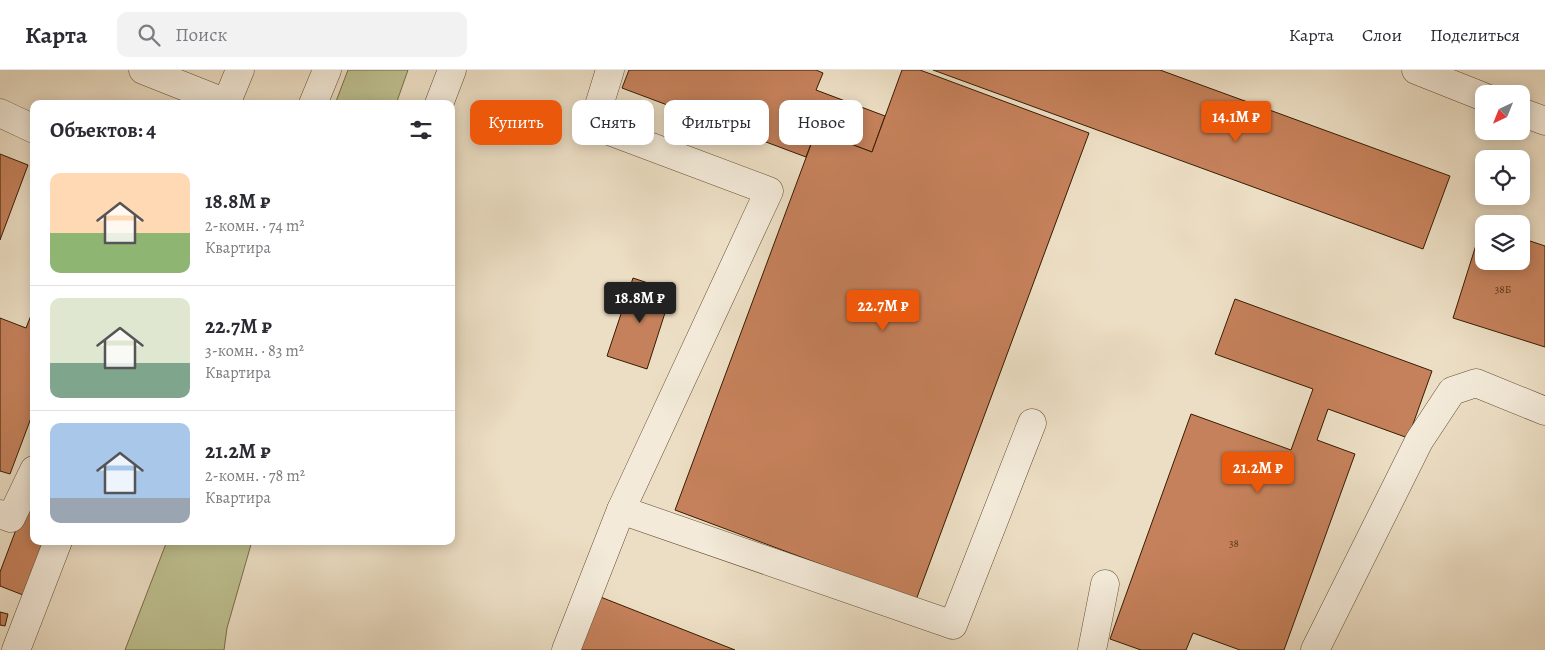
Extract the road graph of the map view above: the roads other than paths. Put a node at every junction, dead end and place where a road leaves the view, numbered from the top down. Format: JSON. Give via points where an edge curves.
{"nodes":[{"id":1,"x":143,"y":70,"type":"edge"},
{"id":2,"x":240,"y":70,"type":"edge"},
{"id":3,"x":327,"y":70,"type":"edge"},
{"id":4,"x":452,"y":70,"type":"edge"},
{"id":5,"x":610,"y":70,"type":"edge"},
{"id":6,"x":1416,"y":70,"type":"edge"},
{"id":7,"x":1475,"y":93,"type":"edge"},
{"id":8,"x":217,"y":100,"type":"edge"},
{"id":9,"x":229,"y":100,"type":"edge"},
{"id":10,"x":315,"y":100,"type":"edge"},
{"id":11,"x":441,"y":100,"type":"edge"},
{"id":12,"x":0,"y":113,"type":"edge"},
{"id":13,"x":1530,"y":115,"type":"edge"},
{"id":14,"x":1545,"y":121,"type":"edge"},
{"id":15,"x":30,"y":127,"type":"edge"},
{"id":16,"x":1545,"y":411,"type":"edge"},
{"id":17,"x":1032,"y":423,"type":"dead end"},
{"id":18,"x":30,"y":478,"type":"edge"},
{"id":19,"x":621,"y":510,"type":"junction"},
{"id":20,"x":0,"y":514,"type":"edge"},
{"id":21,"x":56,"y":545,"type":"edge"},
{"id":22,"x":1105,"y":584,"type":"dead end"},
{"id":23,"x":16,"y":650,"type":"edge"},
{"id":24,"x":566,"y":650,"type":"edge"},
{"id":25,"x":1092,"y":650,"type":"edge"},
{"id":26,"x":1314,"y":650,"type":"edge"}],
"edges":[{"from":1,"to":8,"type":"street"},
{"from":2,"to":9,"type":"street"},
{"from":3,"to":10,"type":"street"},
{"from":4,"to":11,"type":"street"},
{"from":5,"to":19,"type":"street","via":[[593,125],[769,191]]},
{"from":6,"to":7,"type":"street"},
{"from":12,"to":15,"type":"street"},
{"from":13,"to":14,"type":"street"},
{"from":16,"to":26,"type":"street","via":[[1476,383],[1452,391],[1419,442]]},
{"from":17,"to":19,"type":"street","via":[[953,625]]},
{"from":18,"to":20,"type":"street","via":[[11,518]]},
{"from":19,"to":24,"type":"street"},
{"from":21,"to":23,"type":"street"},
{"from":22,"to":25,"type":"street"}]}
